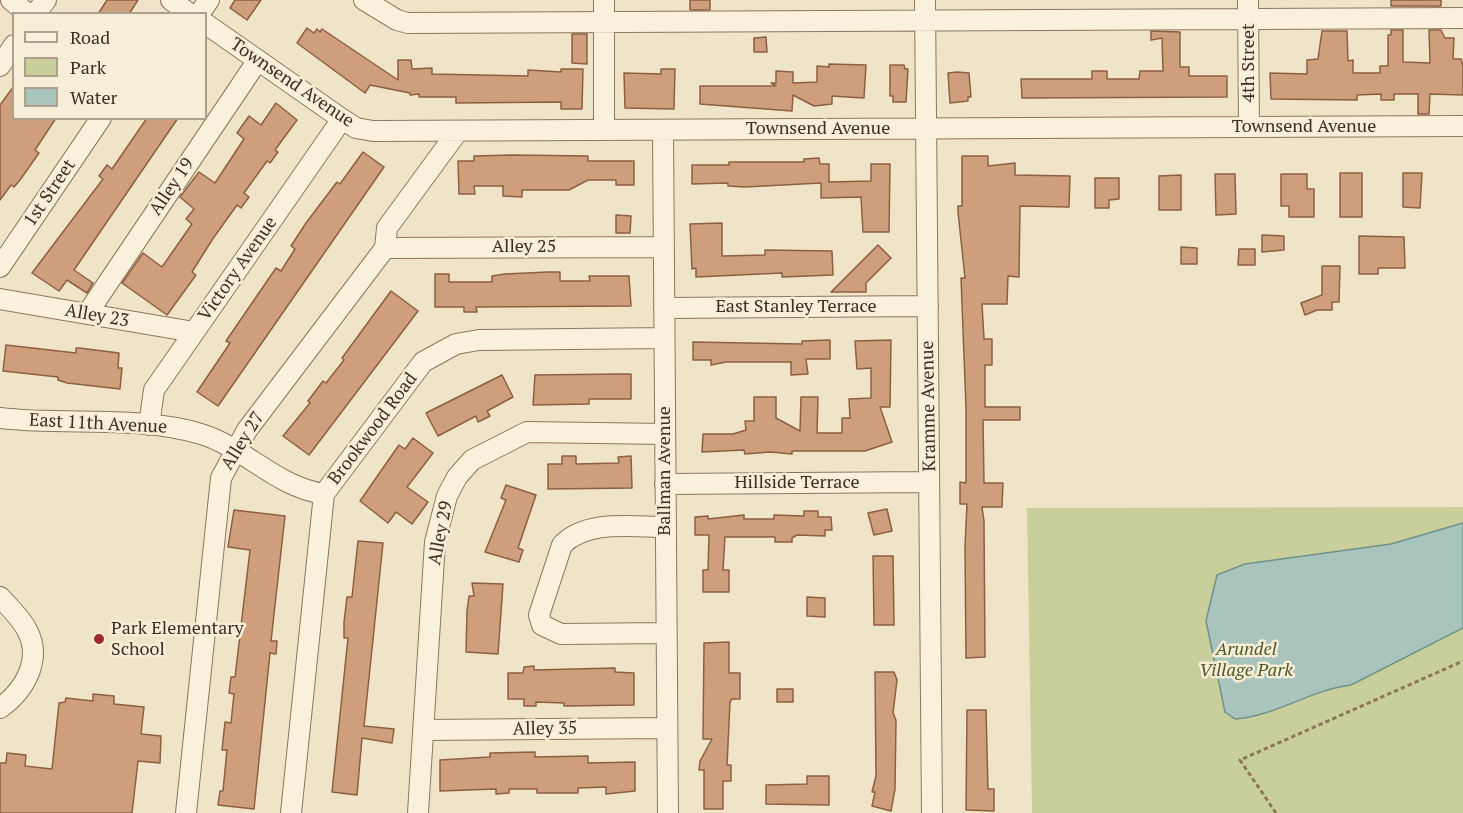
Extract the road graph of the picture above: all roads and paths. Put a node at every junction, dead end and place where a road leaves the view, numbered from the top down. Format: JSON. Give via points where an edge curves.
{"nodes":[{"id":1,"x":11,"y":0,"type":"edge"},
{"id":2,"x":46,"y":0,"type":"edge"},
{"id":3,"x":364,"y":0,"type":"edge"},
{"id":4,"x":604,"y":0,"type":"edge"},
{"id":5,"x":925,"y":0,"type":"edge"},
{"id":6,"x":1248,"y":9,"type":"edge"},
{"id":7,"x":26,"y":12,"type":"edge"},
{"id":8,"x":37,"y":12,"type":"edge"},
{"id":9,"x":1463,"y":18,"type":"edge"},
{"id":10,"x":926,"y":21,"type":"junction"},
{"id":11,"x":604,"y":23,"type":"junction"},
{"id":12,"x":207,"y":25,"type":"edge"},
{"id":13,"x":12,"y":48,"type":"edge"},
{"id":14,"x":258,"y":60,"type":"junction"},
{"id":15,"x":0,"y":66,"type":"edge"},
{"id":16,"x":342,"y":119,"type":"junction"},
{"id":17,"x":100,"y":120,"type":"edge"},
{"id":18,"x":1463,"y":126,"type":"edge"},
{"id":19,"x":1249,"y":127,"type":"junction"},
{"id":20,"x":926,"y":128,"type":"junction"},
{"id":21,"x":604,"y":130,"type":"junction"},
{"id":22,"x":663,"y":130,"type":"junction"},
{"id":23,"x":458,"y":131,"type":"junction"},
{"id":24,"x":664,"y":247,"type":"junction"},
{"id":25,"x":385,"y":248,"type":"junction"},
{"id":26,"x":0,"y":267,"type":"edge"},
{"id":27,"x":0,"y":299,"type":"edge"},
{"id":28,"x":928,"y":306,"type":"junction"},
{"id":29,"x":664,"y":308,"type":"junction"},
{"id":30,"x":87,"y":314,"type":"junction"},
{"id":31,"x":194,"y":332,"type":"junction"},
{"id":32,"x":664,"y":338,"type":"junction"},
{"id":33,"x":0,"y":418,"type":"edge"},
{"id":34,"x":149,"y":424,"type":"junction"},
{"id":35,"x":665,"y":434,"type":"junction"},
{"id":36,"x":234,"y":450,"type":"junction"},
{"id":37,"x":929,"y":482,"type":"junction"},
{"id":38,"x":665,"y":483,"type":"junction"},
{"id":39,"x":324,"y":494,"type":"junction"},
{"id":40,"x":666,"y":527,"type":"junction"},
{"id":41,"x":0,"y":597,"type":"edge"},
{"id":42,"x":666,"y":633,"type":"junction"},
{"id":43,"x":1463,"y":661,"type":"edge"},
{"id":44,"x":0,"y":708,"type":"edge"},
{"id":45,"x":667,"y":728,"type":"junction"},
{"id":46,"x":423,"y":730,"type":"junction"},
{"id":47,"x":186,"y":813,"type":"edge"},
{"id":48,"x":291,"y":813,"type":"edge"},
{"id":49,"x":418,"y":813,"type":"edge"},
{"id":50,"x":668,"y":813,"type":"edge"},
{"id":51,"x":932,"y":813,"type":"edge"},
{"id":52,"x":1276,"y":813,"type":"edge"}],
"edges":[{"from":1,"to":7,"type":"street"},
{"from":2,"to":8,"type":"street"},
{"from":3,"to":11,"type":"street","via":[[408,23]]},
{"from":4,"to":11,"type":"street"},
{"from":5,"to":10,"type":"street","name":"Kramme Avenue"},
{"from":6,"to":9,"type":"street"},
{"from":6,"to":10,"type":"street"},
{"from":6,"to":19,"type":"street","name":"4th Street"},
{"from":10,"to":11,"type":"street"},
{"from":10,"to":20,"type":"street","name":"Kramme Avenue"},
{"from":11,"to":21,"type":"street"},
{"from":12,"to":14,"type":"street","name":"Townsend Avenue"},
{"from":13,"to":15,"type":"street"},
{"from":14,"to":16,"type":"street","name":"Townsend Avenue"},
{"from":14,"to":30,"type":"street","name":"Alley 19"},
{"from":16,"to":23,"type":"street","name":"Townsend Avenue","via":[[356,128],[373,131]]},
{"from":16,"to":31,"type":"street","name":"Victory Avenue"},
{"from":17,"to":26,"type":"street","name":"1st Street"},
{"from":18,"to":19,"type":"street","name":"Townsend Avenue"},
{"from":19,"to":20,"type":"street","name":"Townsend Avenue"},
{"from":20,"to":22,"type":"street","name":"Townsend Avenue"},
{"from":20,"to":28,"type":"street","name":"Kramme Avenue"},
{"from":21,"to":22,"type":"street","name":"Townsend Avenue"},
{"from":21,"to":23,"type":"street","name":"Townsend Avenue"},
{"from":22,"to":24,"type":"street","name":"Ballman Avenue"},
{"from":23,"to":25,"type":"street","name":"Alley 27","via":[[387,228]]},
{"from":24,"to":25,"type":"street","name":"Alley 25"},
{"from":24,"to":29,"type":"street","name":"Ballman Avenue"},
{"from":25,"to":36,"type":"street","name":"Alley 27"},
{"from":27,"to":30,"type":"street","name":"Alley 23"},
{"from":28,"to":29,"type":"street","name":"East Stanley Terrace"},
{"from":28,"to":37,"type":"street","name":"Kramme Avenue"},
{"from":29,"to":32,"type":"street","name":"Ballman Avenue"},
{"from":30,"to":31,"type":"street","name":"Alley 23"},
{"from":31,"to":34,"type":"street","name":"Victory Avenue","via":[[154,390]]},
{"from":32,"to":35,"type":"street","name":"Ballman Avenue"},
{"from":32,"to":39,"type":"street","name":"Brookwood Road","via":[[478,340],[440,351],[423,362]]},
{"from":33,"to":34,"type":"street","name":"East 11th Avenue"},
{"from":34,"to":36,"type":"street","name":"East 11th Avenue","via":[[204,435]]},
{"from":35,"to":38,"type":"street","name":"Ballman Avenue"},
{"from":35,"to":46,"type":"street","name":"Alley 29","via":[[527,432],[472,460],[457,477],[447,496],[435,542]]},
{"from":36,"to":39,"type":"street","name":"East 11th Avenue","via":[[304,491]]},
{"from":36,"to":47,"type":"street","name":"Alley 27","via":[[221,478]]},
{"from":37,"to":38,"type":"street","name":"Hillside Terrace"},
{"from":37,"to":51,"type":"street","name":"Kramme Avenue"},
{"from":38,"to":40,"type":"street","name":"Ballman Avenue"},
{"from":39,"to":48,"type":"street","name":"Brookwood Road"},
{"from":40,"to":42,"type":"street","name":"Ballman Avenue"},
{"from":40,"to":42,"type":"street","via":[[592,528],[570,536],[562,545],[539,615],[542,625],[561,634]]},
{"from":41,"to":44,"type":"street","via":[[27,631],[32,656],[26,682],[16,697]]},
{"from":42,"to":45,"type":"street","name":"Ballman Avenue"},
{"from":43,"to":52,"type":"path","via":[[1240,760]]},
{"from":45,"to":46,"type":"street","name":"Alley 35"},
{"from":45,"to":50,"type":"street","name":"Ballman Avenue"},
{"from":46,"to":49,"type":"street","name":"Alley 29"}]}
